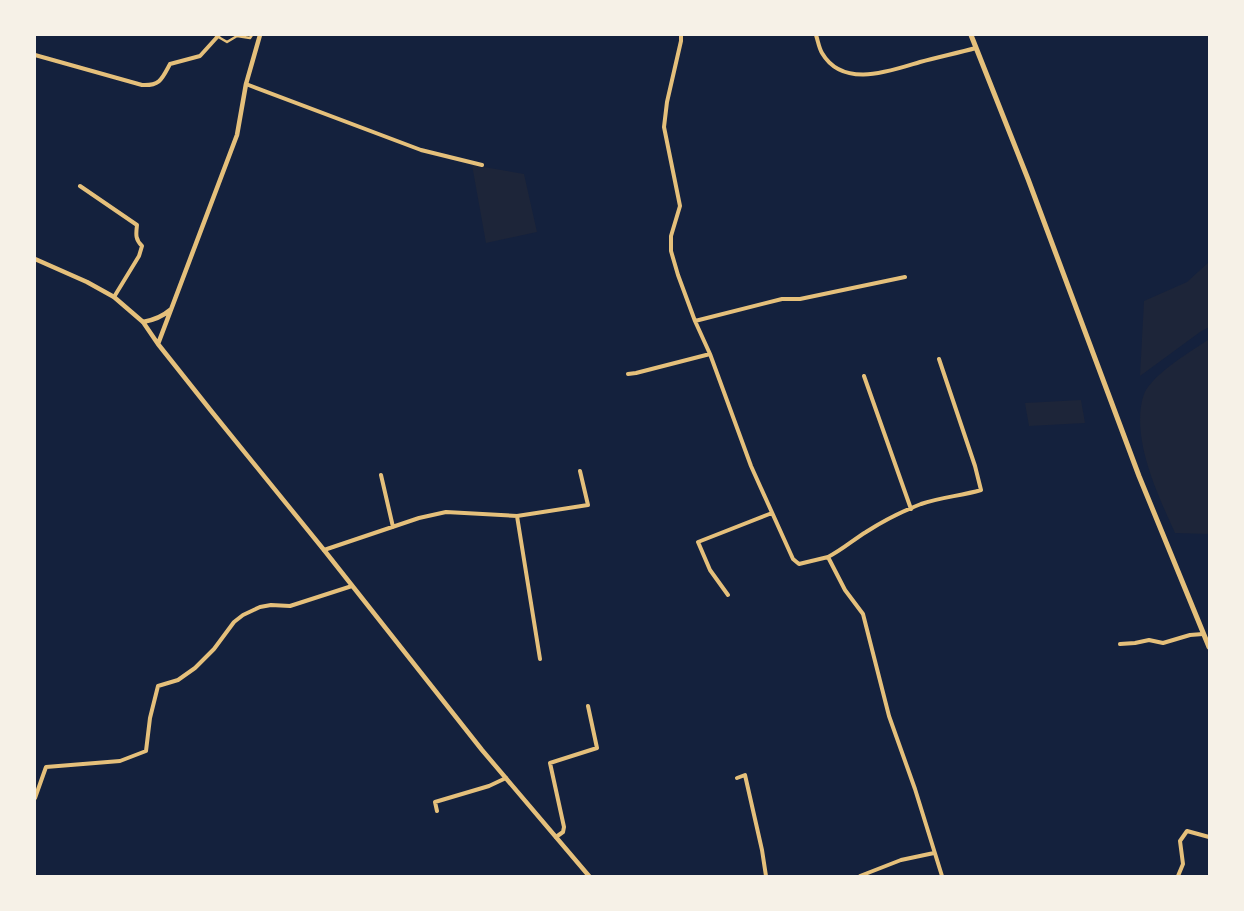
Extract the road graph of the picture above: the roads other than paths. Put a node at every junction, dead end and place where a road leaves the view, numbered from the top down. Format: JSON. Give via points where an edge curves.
{"nodes":[{"id":1,"x":252,"y":35,"type":"edge"},
{"id":2,"x":260,"y":35,"type":"edge"},
{"id":3,"x":681,"y":35,"type":"edge"},
{"id":4,"x":816,"y":35,"type":"edge"},
{"id":5,"x":971,"y":35,"type":"edge"},
{"id":6,"x":217,"y":36,"type":"edge"},
{"id":7,"x":976,"y":48,"type":"junction"},
{"id":8,"x":35,"y":55,"type":"edge"},
{"id":9,"x":246,"y":84,"type":"junction"},
{"id":10,"x":482,"y":165,"type":"dead end"},
{"id":11,"x":80,"y":186,"type":"dead end"},
{"id":12,"x":35,"y":259,"type":"edge"},
{"id":13,"x":905,"y":277,"type":"dead end"},
{"id":14,"x":114,"y":297,"type":"junction"},
{"id":15,"x":173,"y":307,"type":"junction"},
{"id":16,"x":695,"y":321,"type":"junction"},
{"id":17,"x":143,"y":322,"type":"junction"},
{"id":18,"x":158,"y":344,"type":"junction"},
{"id":19,"x":710,"y":354,"type":"junction"},
{"id":20,"x":939,"y":359,"type":"dead end"},
{"id":21,"x":628,"y":374,"type":"dead end"},
{"id":22,"x":864,"y":376,"type":"dead end"},
{"id":23,"x":580,"y":471,"type":"dead end"},
{"id":24,"x":382,"y":476,"type":"dead end"},
{"id":25,"x":911,"y":509,"type":"junction"},
{"id":26,"x":772,"y":513,"type":"junction"},
{"id":27,"x":517,"y":516,"type":"junction"},
{"id":28,"x":393,"y":527,"type":"junction"},
{"id":29,"x":324,"y":550,"type":"junction"},
{"id":30,"x":828,"y":558,"type":"junction"},
{"id":31,"x":352,"y":586,"type":"junction"},
{"id":32,"x":728,"y":595,"type":"dead end"},
{"id":33,"x":1203,"y":634,"type":"junction"},
{"id":34,"x":1120,"y":644,"type":"dead end"},
{"id":35,"x":1209,"y":647,"type":"edge"},
{"id":36,"x":540,"y":659,"type":"dead end"},
{"id":37,"x":588,"y":706,"type":"dead end"},
{"id":38,"x":506,"y":778,"type":"junction"},
{"id":39,"x":737,"y":778,"type":"dead end"},
{"id":40,"x":35,"y":798,"type":"edge"},
{"id":41,"x":437,"y":811,"type":"dead end"},
{"id":42,"x":556,"y":837,"type":"junction"},
{"id":43,"x":1209,"y":837,"type":"edge"},
{"id":44,"x":934,"y":853,"type":"junction"},
{"id":45,"x":588,"y":876,"type":"edge"},
{"id":46,"x":766,"y":876,"type":"edge"},
{"id":47,"x":860,"y":876,"type":"edge"},
{"id":48,"x":942,"y":876,"type":"edge"},
{"id":49,"x":1179,"y":876,"type":"edge"}],
"edges":[{"from":1,"to":6,"type":"street","via":[[250,38],[237,36],[227,42]]},
{"from":2,"to":9,"type":"street"},
{"from":3,"to":16,"type":"street","via":[[664,126],[680,206],[671,236],[671,251]]},
{"from":4,"to":7,"type":"street","via":[[826,58],[839,69],[855,74],[880,74]]},
{"from":5,"to":7,"type":"main road"},
{"from":6,"to":8,"type":"street","via":[[200,56],[170,64],[153,86]]},
{"from":7,"to":33,"type":"main road","via":[[1139,476]]},
{"from":9,"to":10,"type":"street","via":[[421,150]]},
{"from":9,"to":15,"type":"street","via":[[237,135]]},
{"from":11,"to":14,"type":"street","via":[[137,225],[136,235],[142,246],[139,256]]},
{"from":12,"to":14,"type":"street"},
{"from":13,"to":16,"type":"street","via":[[800,299],[782,299]]},
{"from":14,"to":17,"type":"street"},
{"from":15,"to":17,"type":"street","via":[[164,315]]},
{"from":15,"to":18,"type":"street"},
{"from":16,"to":19,"type":"street"},
{"from":17,"to":18,"type":"street"},
{"from":18,"to":29,"type":"street"},
{"from":19,"to":21,"type":"street"},
{"from":19,"to":26,"type":"street"},
{"from":20,"to":25,"type":"street","via":[[981,490],[948,496]]},
{"from":22,"to":25,"type":"street"},
{"from":23,"to":27,"type":"street","via":[[588,505]]},
{"from":24,"to":28,"type":"street"},
{"from":25,"to":30,"type":"street","via":[[866,532]]},
{"from":26,"to":30,"type":"street","via":[[793,559],[799,564]]},
{"from":26,"to":32,"type":"street","via":[[698,542],[710,570]]},
{"from":27,"to":28,"type":"street","via":[[446,512]]},
{"from":27,"to":36,"type":"street"},
{"from":28,"to":29,"type":"street"},
{"from":29,"to":31,"type":"street"},
{"from":30,"to":44,"type":"street","via":[[845,590],[863,614],[889,716]]},
{"from":31,"to":38,"type":"street"},
{"from":31,"to":40,"type":"street","via":[[290,606],[260,607],[244,615],[194,668],[178,680],[158,686],[146,751],[120,761],[46,767]]},
{"from":33,"to":34,"type":"street","via":[[1163,644],[1149,640]]},
{"from":33,"to":35,"type":"main road"},
{"from":37,"to":42,"type":"street","via":[[597,748],[550,763],[564,827]]},
{"from":38,"to":41,"type":"street","via":[[435,802]]},
{"from":38,"to":42,"type":"street"},
{"from":39,"to":46,"type":"street","via":[[745,775]]},
{"from":42,"to":45,"type":"street"},
{"from":43,"to":49,"type":"street","via":[[1187,831],[1180,841],[1183,864]]},
{"from":44,"to":47,"type":"street","via":[[901,860]]},
{"from":44,"to":48,"type":"street"}]}
